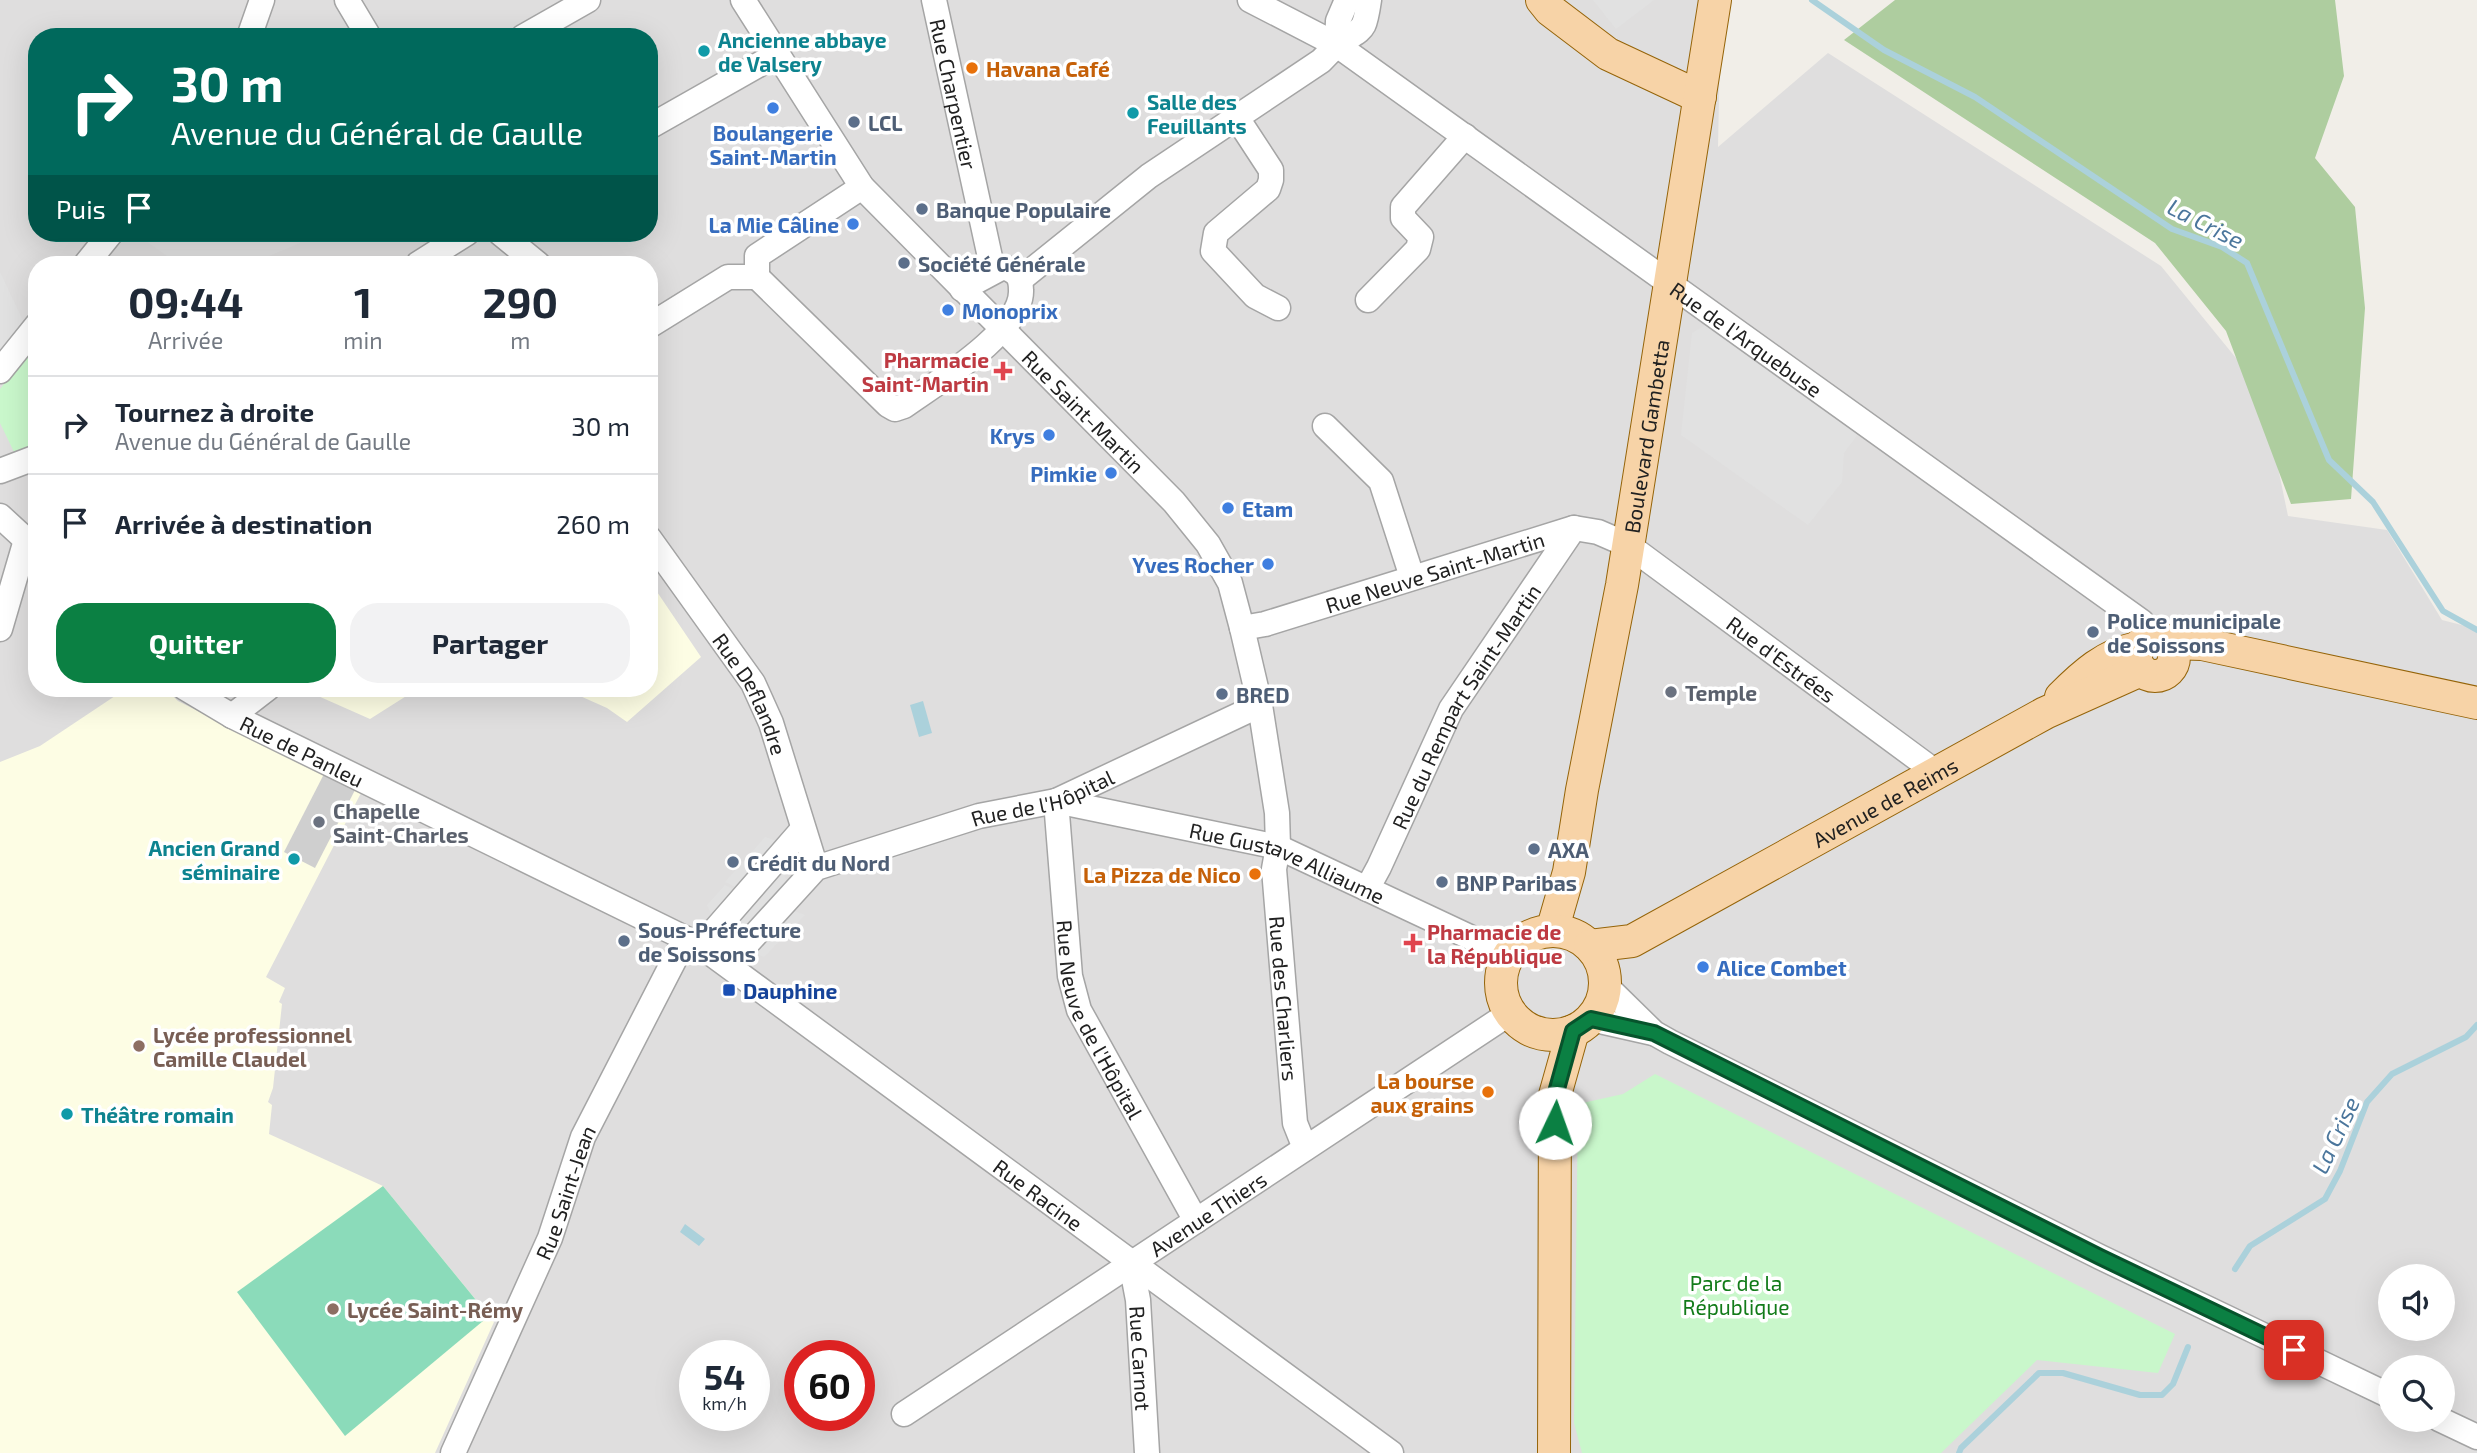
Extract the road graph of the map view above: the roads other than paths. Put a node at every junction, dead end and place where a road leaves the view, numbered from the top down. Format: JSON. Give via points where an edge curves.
{"nodes":[{"id":1,"x":262,"y":0,"type":"edge"},
{"id":2,"x":347,"y":0,"type":"edge"},
{"id":3,"x":588,"y":0,"type":"edge"},
{"id":4,"x":743,"y":0,"type":"edge"},
{"id":5,"x":934,"y":0,"type":"edge"},
{"id":6,"x":1250,"y":0,"type":"edge"},
{"id":7,"x":1347,"y":0,"type":"edge"},
{"id":8,"x":1369,"y":0,"type":"edge"},
{"id":9,"x":1542,"y":0,"type":"edge"},
{"id":10,"x":1715,"y":0,"type":"edge"},
{"id":11,"x":546,"y":10,"type":"edge"},
{"id":12,"x":252,"y":28,"type":"edge"},
{"id":13,"x":364,"y":28,"type":"edge"},
{"id":14,"x":531,"y":28,"type":"edge"},
{"id":15,"x":1338,"y":45,"type":"junction"},
{"id":16,"x":776,"y":55,"type":"junction"},
{"id":17,"x":1700,"y":97,"type":"junction"},
{"id":18,"x":1237,"y":118,"type":"junction"},
{"id":19,"x":658,"y":122,"type":"edge"},
{"id":20,"x":1465,"y":136,"type":"junction"},
{"id":21,"x":862,"y":187,"type":"junction"},
{"id":22,"x":104,"y":242,"type":"edge"},
{"id":23,"x":450,"y":242,"type":"edge"},
{"id":24,"x":511,"y":242,"type":"edge"},
{"id":25,"x":428,"y":254,"type":"edge"},
{"id":26,"x":92,"y":256,"type":"edge"},
{"id":27,"x":528,"y":256,"type":"edge"},
{"id":28,"x":993,"y":271,"type":"junction"},
{"id":29,"x":757,"y":278,"type":"junction"},
{"id":30,"x":1021,"y":279,"type":"junction"},
{"id":31,"x":1670,"y":283,"type":"junction"},
{"id":32,"x":962,"y":289,"type":"junction"},
{"id":33,"x":1368,"y":300,"type":"dead end"},
{"id":34,"x":1278,"y":308,"type":"dead end"},
{"id":35,"x":658,"y":320,"type":"edge"},
{"id":36,"x":1002,"y":328,"type":"junction"},
{"id":37,"x":28,"y":336,"type":"edge"},
{"id":38,"x":0,"y":371,"type":"edge"},
{"id":39,"x":1325,"y":426,"type":"dead end"},
{"id":40,"x":28,"y":460,"type":"edge"},
{"id":41,"x":0,"y":471,"type":"edge"},
{"id":42,"x":0,"y":516,"type":"edge"},
{"id":43,"x":1574,"y":528,"type":"junction"},
{"id":44,"x":28,"y":542,"type":"edge"},
{"id":45,"x":1628,"y":545,"type":"junction"},
{"id":46,"x":658,"y":551,"type":"edge"},
{"id":47,"x":28,"y":553,"type":"edge"},
{"id":48,"x":1412,"y":577,"type":"junction"},
{"id":49,"x":1242,"y":628,"type":"junction"},
{"id":50,"x":0,"y":629,"type":"edge"},
{"id":51,"x":2154,"y":652,"type":"junction"},
{"id":52,"x":200,"y":697,"type":"edge"},
{"id":53,"x":256,"y":697,"type":"edge"},
{"id":54,"x":2477,"y":704,"type":"edge"},
{"id":55,"x":1260,"y":705,"type":"junction"},
{"id":56,"x":232,"y":716,"type":"junction"},
{"id":57,"x":1937,"y":773,"type":"junction"},
{"id":58,"x":1056,"y":801,"type":"junction"},
{"id":59,"x":803,"y":829,"type":"junction"},
{"id":60,"x":1278,"y":847,"type":"junction"},
{"id":61,"x":817,"y":868,"type":"junction"},
{"id":62,"x":1367,"y":889,"type":"junction"},
{"id":63,"x":1574,"y":938,"type":"junction"},
{"id":64,"x":1632,"y":941,"type":"junction"},
{"id":65,"x":693,"y":942,"type":"junction"},
{"id":66,"x":743,"y":948,"type":"junction"},
{"id":67,"x":1508,"y":955,"type":"junction"},
{"id":68,"x":1605,"y":980,"type":"junction"},
{"id":69,"x":750,"y":982,"type":"junction"},
{"id":70,"x":1522,"y":1023,"type":"junction"},
{"id":71,"x":1582,"y":1025,"type":"junction"},
{"id":72,"x":1654,"y":1033,"type":"junction"},
{"id":73,"x":1555,"y":1096,"type":"junction"},
{"id":74,"x":1305,"y":1148,"type":"junction"},
{"id":75,"x":1196,"y":1221,"type":"junction"},
{"id":76,"x":1131,"y":1263,"type":"junction"},
{"id":77,"x":2378,"y":1390,"type":"edge"},
{"id":78,"x":904,"y":1414,"type":"dead end"},
{"id":79,"x":2455,"y":1427,"type":"edge"},
{"id":80,"x":2477,"y":1437,"type":"edge"},
{"id":81,"x":453,"y":1453,"type":"edge"},
{"id":82,"x":1147,"y":1453,"type":"edge"},
{"id":83,"x":1391,"y":1453,"type":"edge"},
{"id":84,"x":1554,"y":1453,"type":"edge"}],
"edges":[{"from":1,"to":12,"type":"street"},
{"from":2,"to":13,"type":"street"},
{"from":3,"to":11,"type":"street"},
{"from":4,"to":16,"type":"street","name":"Rue Saint-Martin"},
{"from":5,"to":28,"type":"street","name":"Rue Charpentier"},
{"from":6,"to":15,"type":"street","name":"Rue de l'Arquebuse"},
{"from":7,"to":15,"type":"street","via":[[1338,21]]},
{"from":8,"to":15,"type":"street","via":[[1366,21],[1358,34]]},
{"from":9,"to":17,"type":"main road","via":[[1608,54]]},
{"from":10,"to":17,"type":"main road","name":"Boulevard Gambetta"},
{"from":11,"to":14,"type":"street"},
{"from":15,"to":18,"type":"street"},
{"from":15,"to":20,"type":"street","name":"Rue de l'Arquebuse"},
{"from":16,"to":19,"type":"street"},
{"from":16,"to":21,"type":"street","name":"Rue Saint-Martin"},
{"from":17,"to":31,"type":"main road","name":"Boulevard Gambetta"},
{"from":18,"to":30,"type":"street","via":[[1149,176]]},
{"from":18,"to":34,"type":"street","via":[[1271,170],[1272,180],[1268,189],[1216,233],[1213,251],[1255,296]]},
{"from":20,"to":31,"type":"street","name":"Rue de l'Arquebuse"},
{"from":20,"to":33,"type":"street","via":[[1402,207],[1404,218],[1421,237],[1418,249]]},
{"from":21,"to":29,"type":"street","via":[[757,256]]},
{"from":21,"to":32,"type":"street","name":"Rue Saint-Martin"},
{"from":22,"to":26,"type":"street"},
{"from":23,"to":25,"type":"street"},
{"from":24,"to":27,"type":"street"},
{"from":28,"to":30,"type":"street","via":[[1003,267]]},
{"from":28,"to":32,"type":"street"},
{"from":29,"to":35,"type":"street","via":[[728,277]]},
{"from":29,"to":36,"type":"street","via":[[895,409],[988,345]]},
{"from":30,"to":36,"type":"street","via":[[1022,300]]},
{"from":31,"to":45,"type":"main road","name":"Boulevard Gambetta"},
{"from":31,"to":51,"type":"street","name":"Rue de l'Arquebuse","via":[[2142,622]]},
{"from":32,"to":36,"type":"street","name":"Rue Saint-Martin"},
{"from":36,"to":49,"type":"street","name":"Rue Saint-Martin","via":[[1174,502],[1208,544],[1230,583]]},
{"from":37,"to":38,"type":"street"},
{"from":39,"to":48,"type":"street","via":[[1381,481]]},
{"from":40,"to":41,"type":"street"},
{"from":42,"to":44,"type":"street"},
{"from":43,"to":45,"type":"street","name":"Rue Neuve Saint-Martin"},
{"from":43,"to":48,"type":"street","name":"Rue Neuve Saint-Martin"},
{"from":43,"to":62,"type":"street","name":"Rue du Rempart Saint-Martin","via":[[1451,709]]},
{"from":45,"to":57,"type":"street","name":"Rue d'Estrées"},
{"from":45,"to":63,"type":"main road","name":"Boulevard Gambetta","via":[[1569,872]]},
{"from":46,"to":59,"type":"street","name":"Rue Deflandre","via":[[753,683],[771,723]]},
{"from":47,"to":50,"type":"street"},
{"from":48,"to":49,"type":"street","name":"Rue Neuve Saint-Martin"},
{"from":49,"to":55,"type":"street","name":"Rue Saint-Martin"},
{"from":51,"to":54,"type":"main road","via":[[2202,644]]},
{"from":51,"to":57,"type":"main road","name":"Avenue de Reims","via":[[2118,652],[2088,671],[2045,713]]},
{"from":52,"to":56,"type":"street","name":"Rue de Panleu"},
{"from":53,"to":56,"type":"street"},
{"from":55,"to":58,"type":"street","name":"Rue de l'Hôpital"},
{"from":55,"to":60,"type":"street","name":"Rue Saint-Martin"},
{"from":56,"to":65,"type":"street","name":"Rue de Panleu"},
{"from":57,"to":64,"type":"main road","name":"Avenue de Reims"},
{"from":58,"to":60,"type":"street","name":"Rue Gustave Alliaume"},
{"from":58,"to":61,"type":"street","name":"Rue de l'Hôpital","via":[[979,816]]},
{"from":58,"to":75,"type":"street","name":"Rue Neuve de l'Hôpital","via":[[1070,976],[1079,1010]]},
{"from":59,"to":61,"type":"street","name":"Rue Deflandre"},
{"from":59,"to":65,"type":"street","name":"Rue Saint-Jean"},
{"from":60,"to":62,"type":"street","name":"Rue Gustave Alliaume"},
{"from":60,"to":74,"type":"street","name":"Rue des Charliers","via":[[1274,869],[1295,1123]]},
{"from":61,"to":66,"type":"street"},
{"from":62,"to":67,"type":"street","name":"Rue Gustave Alliaume"},
{"from":63,"to":64,"type":"main road","name":"Avenue de Reims"},
{"from":63,"to":67,"type":"main road","via":[[1535,934]]},
{"from":63,"to":68,"type":"main road","via":[[1600,959]]},
{"from":64,"to":68,"type":"main road","name":"Avenue de Reims"},
{"from":65,"to":66,"type":"street","via":[[724,950]]},
{"from":65,"to":69,"type":"street","name":"Rue Racine"},
{"from":65,"to":81,"type":"street","name":"Rue Saint-Jean","via":[[583,1137],[550,1238]]},
{"from":66,"to":69,"type":"street"},
{"from":67,"to":70,"type":"main road","via":[[1501,974],[1502,995]]},
{"from":68,"to":71,"type":"main road","via":[[1601,1003]]},
{"from":68,"to":72,"type":"street"},
{"from":69,"to":76,"type":"street","name":"Rue Racine"},
{"from":70,"to":71,"type":"main road","via":[[1547,1035],[1560,1035]]},
{"from":70,"to":73,"type":"main road"},
{"from":70,"to":74,"type":"street","name":"Avenue Thiers"},
{"from":71,"to":72,"type":"street"},
{"from":71,"to":73,"type":"main road"},
{"from":72,"to":77,"type":"street","via":[[2100,1257]]},
{"from":73,"to":84,"type":"main road"},
{"from":74,"to":75,"type":"street","name":"Avenue Thiers"},
{"from":75,"to":76,"type":"street","name":"Avenue Thiers"},
{"from":76,"to":78,"type":"street","name":"Avenue Thiers"},
{"from":76,"to":82,"type":"street","name":"Rue Carnot","via":[[1138,1300]]},
{"from":76,"to":83,"type":"street","name":"Rue Racine"},
{"from":79,"to":80,"type":"street"}]}
